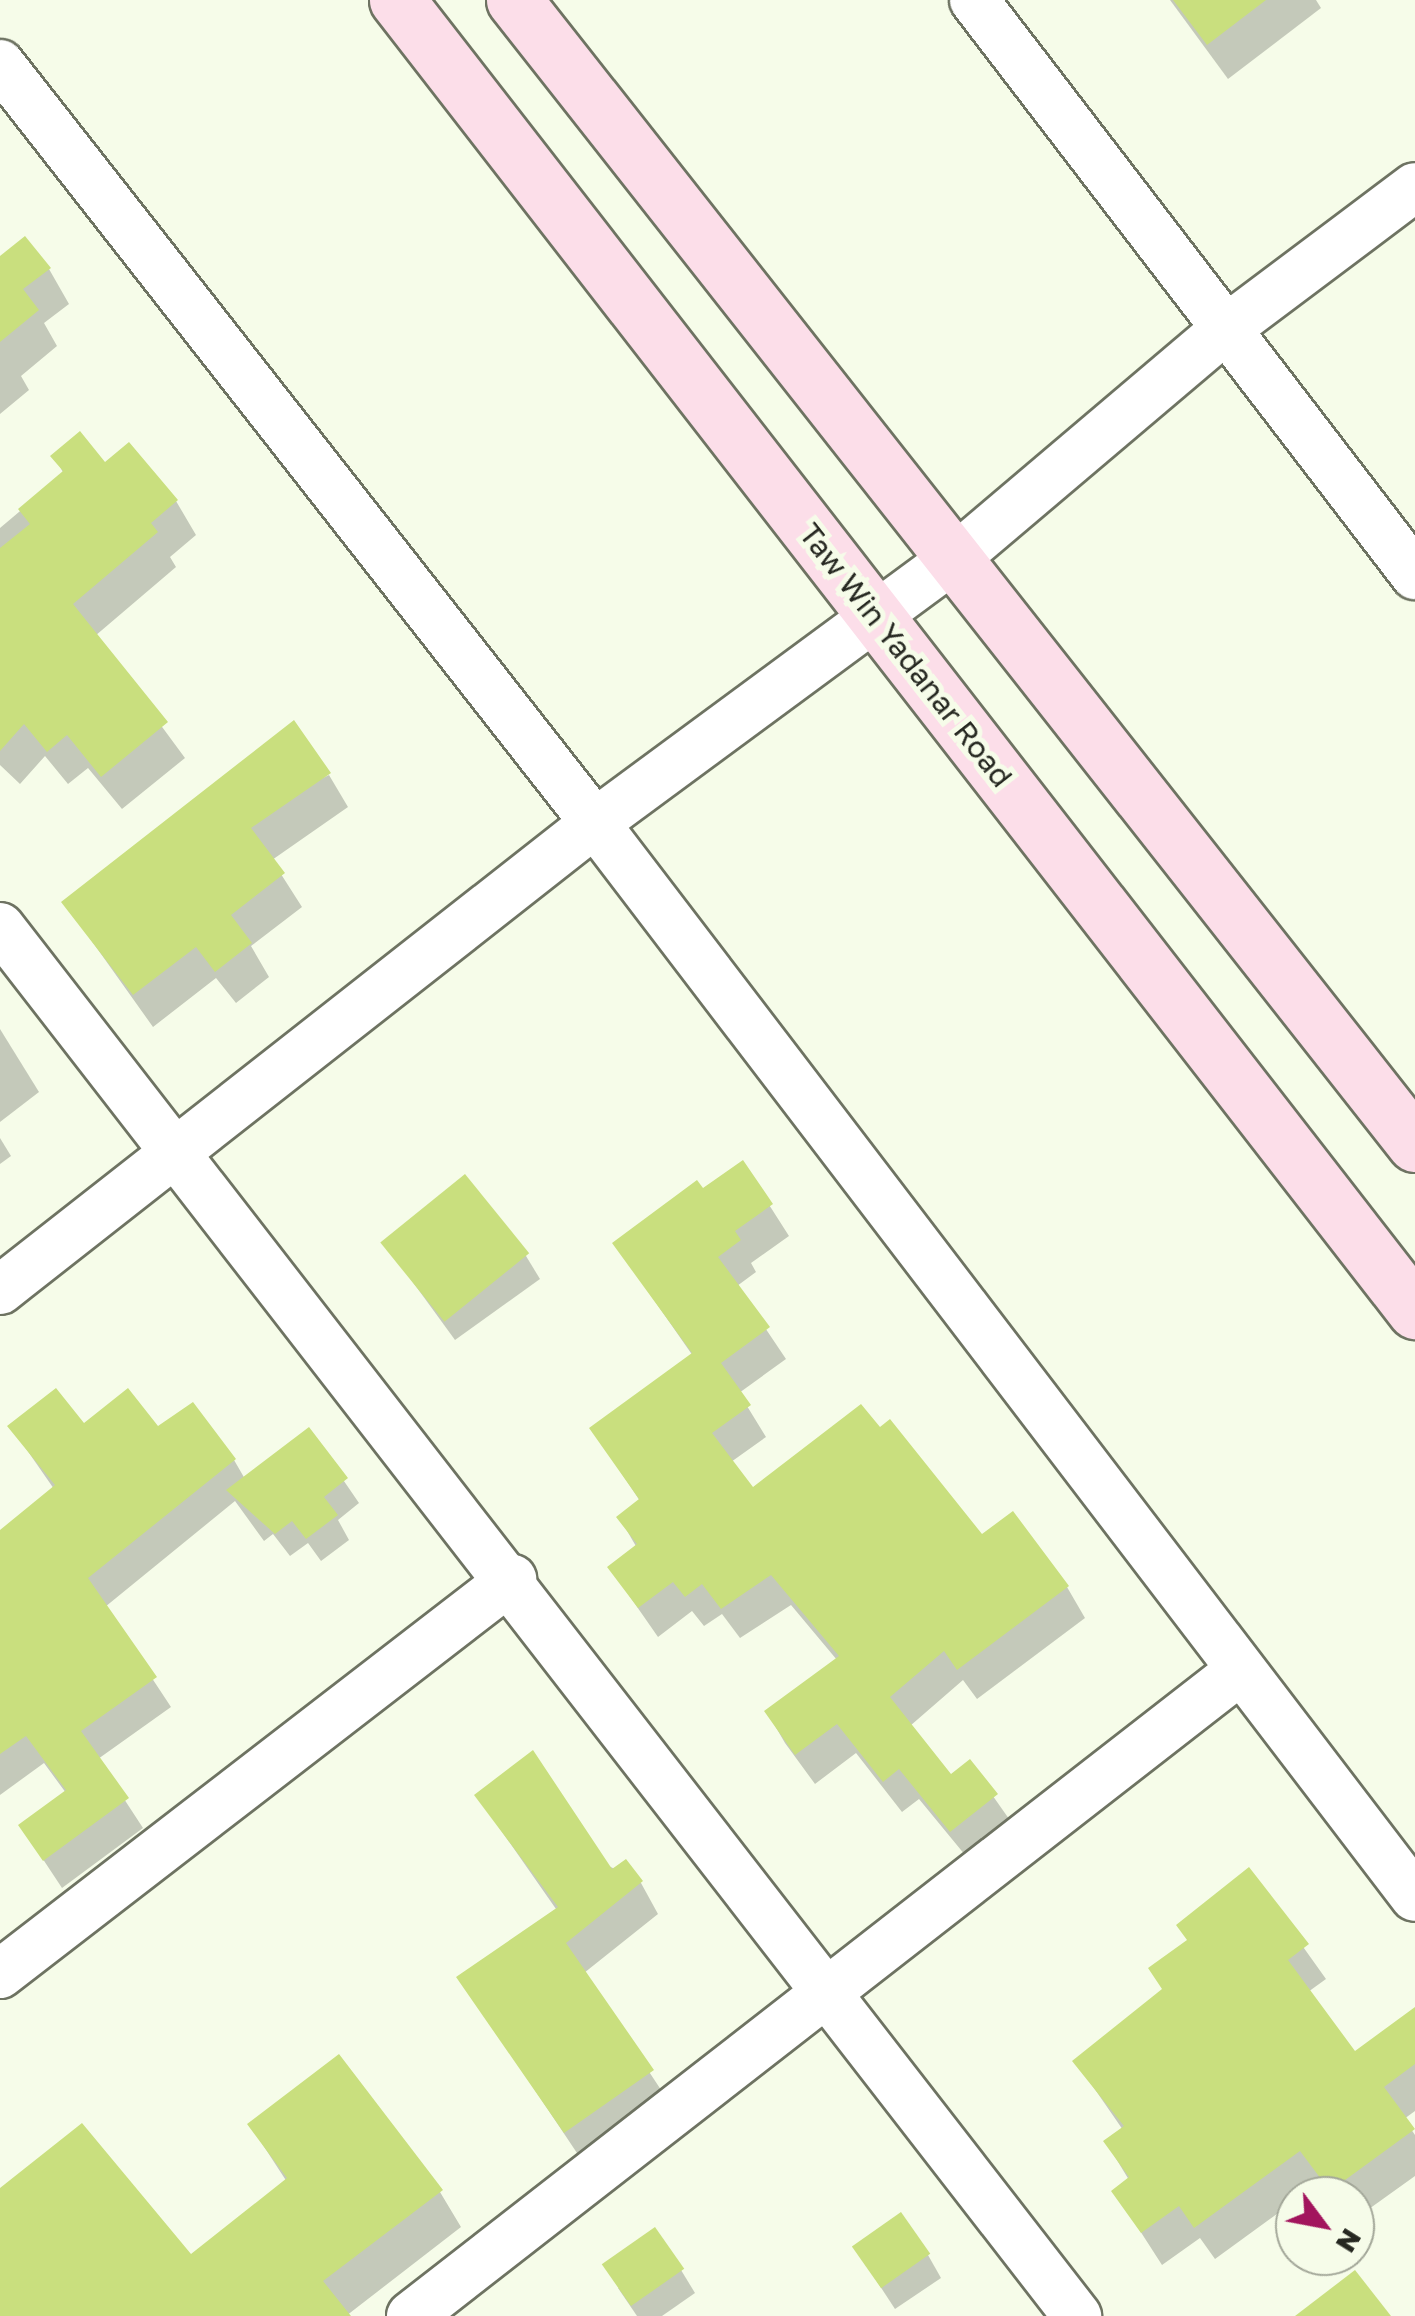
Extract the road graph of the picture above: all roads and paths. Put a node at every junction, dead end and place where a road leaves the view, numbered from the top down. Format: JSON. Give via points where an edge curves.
{"nodes":[{"id":1,"x":397,"y":0,"type":"edge"},
{"id":2,"x":514,"y":0,"type":"edge"},
{"id":3,"x":974,"y":0,"type":"edge"},
{"id":4,"x":0,"y":64,"type":"edge"},
{"id":5,"x":1415,"y":188,"type":"edge"},
{"id":6,"x":1222,"y":332,"type":"junction"},
{"id":7,"x":959,"y":555,"type":"junction"},
{"id":8,"x":1415,"y":575,"type":"edge"},
{"id":9,"x":874,"y":614,"type":"junction"},
{"id":10,"x":595,"y":823,"type":"junction"},
{"id":11,"x":0,"y":927,"type":"edge"},
{"id":12,"x":1415,"y":1144,"type":"edge"},
{"id":13,"x":177,"y":1156,"type":"junction"},
{"id":14,"x":0,"y":1290,"type":"edge"},
{"id":15,"x":1415,"y":1310,"type":"edge"},
{"id":16,"x":512,"y":1579,"type":"junction"},
{"id":17,"x":1238,"y":1672,"type":"junction"},
{"id":18,"x":1415,"y":1897,"type":"edge"},
{"id":19,"x":0,"y":1974,"type":"edge"},
{"id":20,"x":825,"y":1996,"type":"junction"},
{"id":21,"x":422,"y":2313,"type":"edge"},
{"id":22,"x":1077,"y":2316,"type":"edge"}],
"edges":[{"from":1,"to":9,"type":"main road","name":"Taw Win Yadanar Road"},
{"from":2,"to":7,"type":"main road"},
{"from":3,"to":6,"type":"street"},
{"from":4,"to":10,"type":"street"},
{"from":5,"to":6,"type":"street"},
{"from":6,"to":7,"type":"street"},
{"from":6,"to":8,"type":"street"},
{"from":7,"to":9,"type":"street"},
{"from":7,"to":12,"type":"main road"},
{"from":9,"to":10,"type":"street"},
{"from":9,"to":15,"type":"main road","name":"Taw Win Yadanar Road"},
{"from":10,"to":13,"type":"street"},
{"from":10,"to":17,"type":"street"},
{"from":11,"to":13,"type":"street"},
{"from":13,"to":14,"type":"street"},
{"from":13,"to":16,"type":"street"},
{"from":16,"to":19,"type":"street"},
{"from":16,"to":20,"type":"street"},
{"from":17,"to":18,"type":"street"},
{"from":17,"to":20,"type":"street"},
{"from":20,"to":21,"type":"street"},
{"from":20,"to":22,"type":"street"}]}
